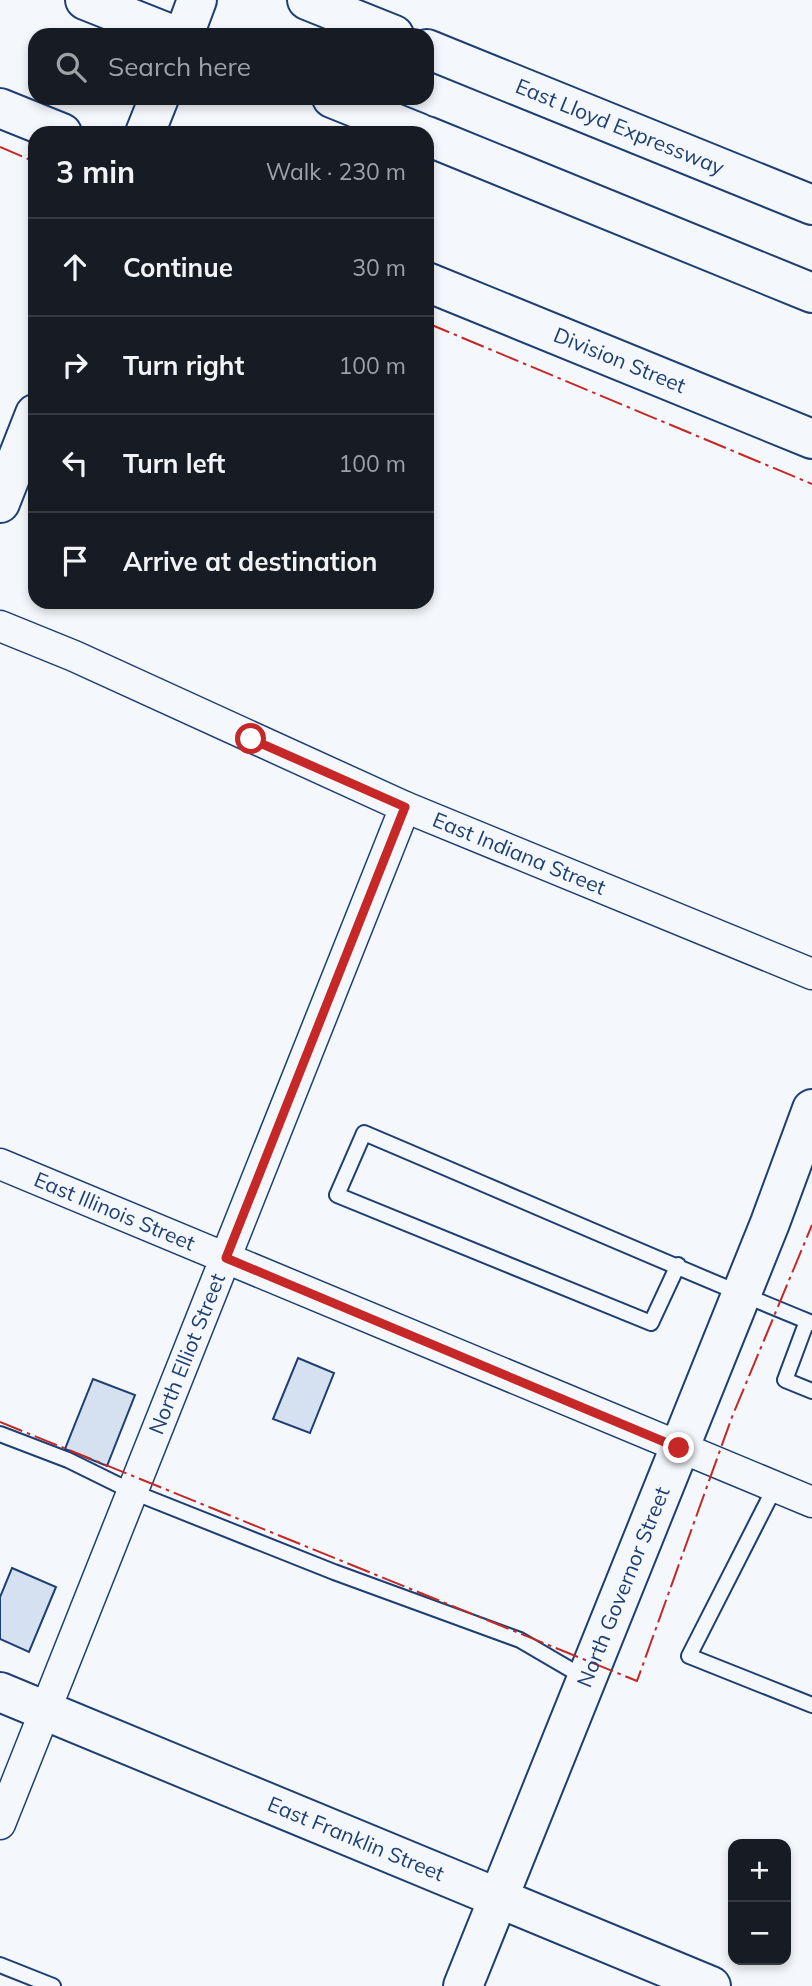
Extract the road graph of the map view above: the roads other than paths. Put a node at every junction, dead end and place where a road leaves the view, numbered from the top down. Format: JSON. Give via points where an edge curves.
{"nodes":[{"id":1,"x":85,"y":0,"type":"edge"},
{"id":2,"x":197,"y":0,"type":"edge"},
{"id":3,"x":307,"y":0,"type":"edge"},
{"id":4,"x":154,"y":28,"type":"edge"},
{"id":5,"x":187,"y":28,"type":"edge"},
{"id":6,"x":377,"y":28,"type":"edge"},
{"id":7,"x":434,"y":52,"type":"edge"},
{"id":8,"x":156,"y":105,"type":"edge"},
{"id":9,"x":349,"y":105,"type":"edge"},
{"id":10,"x":0,"y":108,"type":"edge"},
{"id":11,"x":45,"y":126,"type":"edge"},
{"id":12,"x":148,"y":126,"type":"edge"},
{"id":13,"x":402,"y":126,"type":"edge"},
{"id":14,"x":434,"y":139,"type":"edge"},
{"id":15,"x":812,"y":205,"type":"edge"},
{"id":16,"x":434,"y":285,"type":"edge"},
{"id":17,"x":812,"y":293,"type":"edge"},
{"id":18,"x":28,"y":432,"type":"edge"},
{"id":19,"x":812,"y":439,"type":"edge"},
{"id":20,"x":0,"y":503,"type":"edge"},
{"id":21,"x":0,"y":626,"type":"edge"},
{"id":22,"x":405,"y":807,"type":"junction"},
{"id":23,"x":812,"y":974,"type":"edge"},
{"id":24,"x":812,"y":1110,"type":"edge"},
{"id":25,"x":0,"y":1164,"type":"edge"},
{"id":26,"x":226,"y":1258,"type":"junction"},
{"id":27,"x":678,"y":1265,"type":"junction"},
{"id":28,"x":741,"y":1292,"type":"junction"},
{"id":29,"x":810,"y":1322,"type":"edge"},
{"id":30,"x":812,"y":1391,"type":"edge"},
{"id":31,"x":0,"y":1434,"type":"edge"},
{"id":32,"x":679,"y":1448,"type":"junction"},
{"id":33,"x":775,"y":1487,"type":"junction"},
{"id":34,"x":133,"y":1492,"type":"junction"},
{"id":35,"x":812,"y":1502,"type":"edge"},
{"id":36,"x":586,"y":1679,"type":"junction"},
{"id":37,"x":0,"y":1692,"type":"edge"},
{"id":38,"x":812,"y":1705,"type":"edge"},
{"id":39,"x":45,"y":1711,"type":"junction"},
{"id":40,"x":0,"y":1825,"type":"edge"},
{"id":41,"x":498,"y":1899,"type":"junction"},
{"id":42,"x":0,"y":1965,"type":"edge"},
{"id":43,"x":53,"y":1986,"type":"edge"},
{"id":44,"x":463,"y":1986,"type":"edge"},
{"id":45,"x":711,"y":1986,"type":"edge"}],
"edges":[{"from":1,"to":4,"type":"main road"},
{"from":2,"to":5,"type":"main road"},
{"from":3,"to":6,"type":"main road"},
{"from":7,"to":15,"type":"main road","name":"East Lloyd Expressway"},
{"from":8,"to":12,"type":"main road"},
{"from":9,"to":13,"type":"main road"},
{"from":10,"to":11,"type":"main road"},
{"from":14,"to":17,"type":"main road"},
{"from":16,"to":19,"type":"main road","name":"Division Street"},
{"from":18,"to":20,"type":"main road"},
{"from":21,"to":22,"type":"street","name":"East Indiana Street"},
{"from":22,"to":23,"type":"street","name":"East Indiana Street"},
{"from":22,"to":26,"type":"street","name":"North Elliot Street"},
{"from":24,"to":28,"type":"main road","name":"North Governor Street"},
{"from":25,"to":26,"type":"street","name":"East Illinois Street"},
{"from":26,"to":32,"type":"street","name":"East Illinois Street"},
{"from":26,"to":34,"type":"street","name":"North Elliot Street"},
{"from":27,"to":27,"type":"lane","via":[[363,1133],[337,1195],[651,1323]]},
{"from":27,"to":28,"type":"lane"},
{"from":28,"to":29,"type":"lane"},
{"from":28,"to":32,"type":"main road","name":"North Governor Street"},
{"from":29,"to":30,"type":"lane","via":[[785,1380]]},
{"from":31,"to":34,"type":"lane"},
{"from":32,"to":33,"type":"street","name":"East Illinois Street"},
{"from":32,"to":36,"type":"main road","name":"North Governor Street"},
{"from":33,"to":35,"type":"street","name":"East Illinois Street"},
{"from":33,"to":38,"type":"lane","via":[[689,1656]]},
{"from":34,"to":36,"type":"lane","via":[[520,1640]]},
{"from":34,"to":39,"type":"street","name":"North Elliot Street"},
{"from":36,"to":41,"type":"main road","name":"North Governor Street"},
{"from":37,"to":39,"type":"main road","name":"East Franklin Street"},
{"from":39,"to":40,"type":"street","name":"North Elliot Street"},
{"from":39,"to":41,"type":"main road","name":"East Franklin Street"},
{"from":41,"to":44,"type":"main road","name":"North Governor Street"},
{"from":41,"to":45,"type":"main road","name":"East Franklin Street"},
{"from":42,"to":43,"type":"lane"}]}
